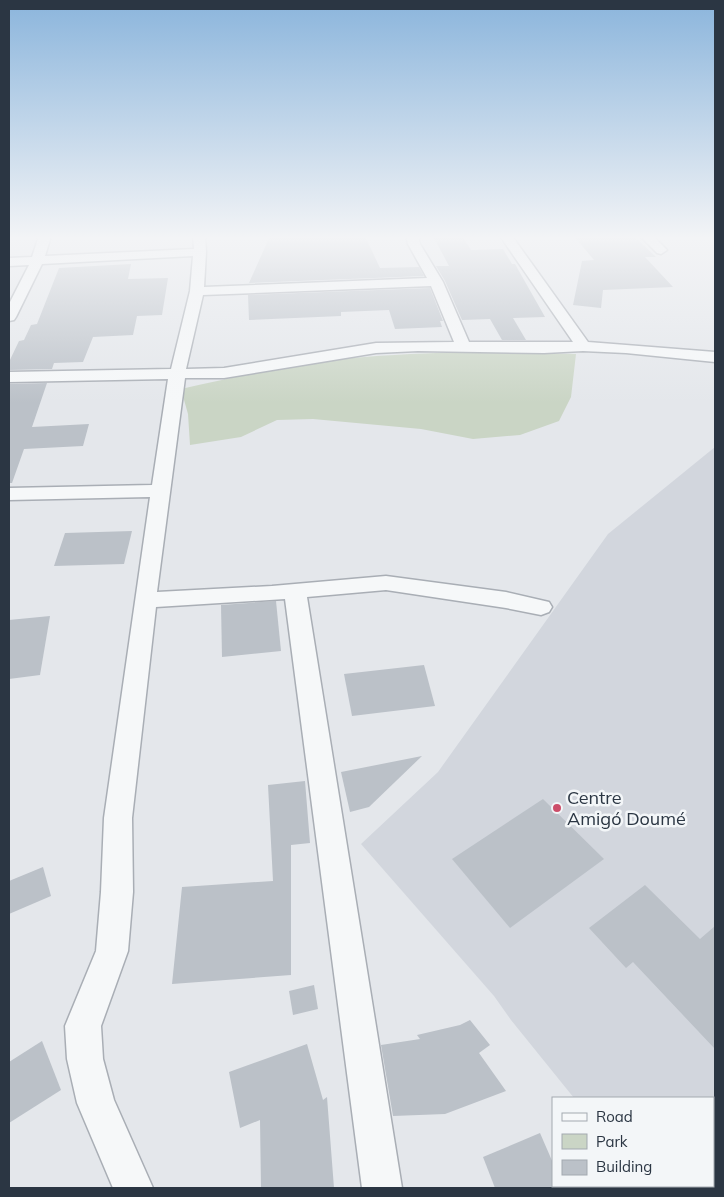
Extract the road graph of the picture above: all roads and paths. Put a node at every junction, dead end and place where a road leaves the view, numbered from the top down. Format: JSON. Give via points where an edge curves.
{"nodes":[{"id":1,"x":196,"y":291,"type":"edge"},
{"id":2,"x":22,"y":292,"type":"edge"},
{"id":3,"x":440,"y":292,"type":"edge"},
{"id":4,"x":545,"y":292,"type":"edge"},
{"id":5,"x":9,"y":317,"type":"edge"},
{"id":6,"x":583,"y":346,"type":"junction"},
{"id":7,"x":464,"y":347,"type":"junction"},
{"id":8,"x":715,"y":357,"type":"edge"},
{"id":9,"x":177,"y":375,"type":"junction"},
{"id":10,"x":9,"y":377,"type":"edge"},
{"id":11,"x":161,"y":490,"type":"junction"},
{"id":12,"x":9,"y":494,"type":"edge"},
{"id":13,"x":295,"y":591,"type":"junction"},
{"id":14,"x":145,"y":600,"type":"junction"},
{"id":15,"x":541,"y":607,"type":"dead end"},
{"id":16,"x":133,"y":1188,"type":"edge"},
{"id":17,"x":382,"y":1188,"type":"edge"}],
"edges":[{"from":1,"to":9,"type":"street"},
{"from":2,"to":5,"type":"street"},
{"from":3,"to":7,"type":"street"},
{"from":4,"to":6,"type":"street"},
{"from":6,"to":7,"type":"street"},
{"from":6,"to":8,"type":"street"},
{"from":7,"to":9,"type":"street","via":[[376,348],[224,373]]},
{"from":9,"to":10,"type":"street"},
{"from":9,"to":11,"type":"street"},
{"from":11,"to":12,"type":"street"},
{"from":11,"to":14,"type":"street"},
{"from":13,"to":14,"type":"street"},
{"from":13,"to":15,"type":"street","via":[[386,583]]},
{"from":13,"to":17,"type":"street"},
{"from":14,"to":16,"type":"street","via":[[118,818],[112,951],[83,1026],[84,1060],[96,1103]]}]}
